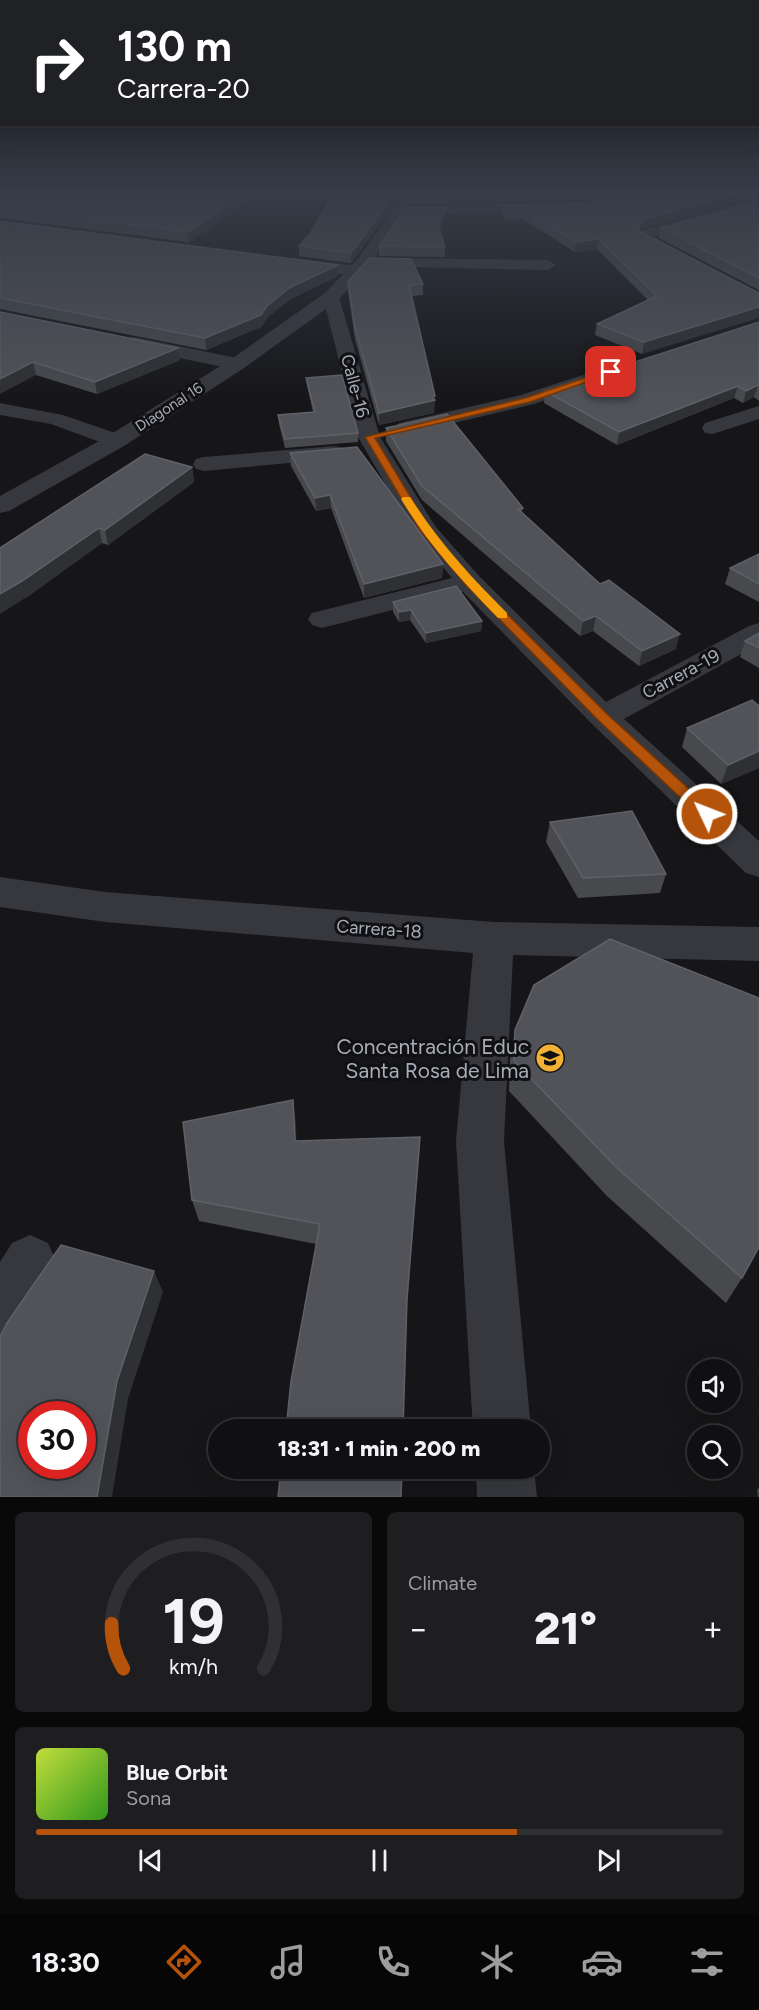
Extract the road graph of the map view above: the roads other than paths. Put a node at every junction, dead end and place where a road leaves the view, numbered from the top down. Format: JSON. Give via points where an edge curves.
{"nodes":[{"id":1,"x":296,"y":262,"type":"edge"},
{"id":2,"x":363,"y":262,"type":"edge"},
{"id":3,"x":688,"y":262,"type":"edge"},
{"id":4,"x":548,"y":265,"type":"dead end"},
{"id":5,"x":359,"y":267,"type":"junction"},
{"id":6,"x":331,"y":297,"type":"junction"},
{"id":7,"x":759,"y":300,"type":"edge"},
{"id":8,"x":113,"y":339,"type":"edge"},
{"id":9,"x":237,"y":364,"type":"junction"},
{"id":10,"x":604,"y":375,"type":"edge"},
{"id":11,"x":0,"y":409,"type":"edge"},
{"id":12,"x":759,"y":412,"type":"edge"},
{"id":13,"x":713,"y":428,"type":"dead end"},
{"id":14,"x":116,"y":441,"type":"junction"},
{"id":15,"x":373,"y":443,"type":"junction"},
{"id":16,"x":204,"y":464,"type":"dead end"},
{"id":17,"x":0,"y":506,"type":"edge"},
{"id":18,"x":469,"y":582,"type":"junction"},
{"id":19,"x":322,"y":619,"type":"dead end"},
{"id":20,"x":759,"y":632,"type":"edge"},
{"id":21,"x":603,"y":717,"type":"junction"},
{"id":22,"x":759,"y":862,"type":"edge"},
{"id":23,"x":0,"y":892,"type":"edge"},
{"id":24,"x":494,"y":938,"type":"junction"},
{"id":25,"x":759,"y":944,"type":"edge"},
{"id":26,"x":30,"y":1261,"type":"dead end"},
{"id":27,"x":0,"y":1311,"type":"edge"},
{"id":28,"x":501,"y":1419,"type":"edge"},
{"id":29,"x":506,"y":1479,"type":"edge"},
{"id":30,"x":507,"y":1497,"type":"edge"}],
"edges":[{"from":1,"to":5,"type":"street"},
{"from":2,"to":5,"type":"street","name":"Diagonal 16"},
{"from":3,"to":7,"type":"street"},
{"from":4,"to":5,"type":"street"},
{"from":5,"to":6,"type":"street","name":"Diagonal 16"},
{"from":6,"to":9,"type":"street","name":"Diagonal 16"},
{"from":6,"to":15,"type":"street","name":"Calle-16"},
{"from":8,"to":9,"type":"street"},
{"from":9,"to":14,"type":"street","name":"Diagonal 16"},
{"from":10,"to":15,"type":"street"},
{"from":11,"to":14,"type":"street","via":[[56,419]]},
{"from":12,"to":13,"type":"street"},
{"from":14,"to":17,"type":"street","name":"Diagonal 16"},
{"from":15,"to":16,"type":"street"},
{"from":15,"to":18,"type":"street","name":"Calle-16","via":[[425,530]]},
{"from":18,"to":19,"type":"street"},
{"from":18,"to":21,"type":"street","name":"Calle-16"},
{"from":20,"to":21,"type":"street","name":"Carrera-19"},
{"from":21,"to":22,"type":"street","name":"Calle-16"},
{"from":23,"to":24,"type":"street","name":"Carrera-18","via":[[105,908]]},
{"from":24,"to":25,"type":"street","name":"Carrera-18"},
{"from":24,"to":28,"type":"street","via":[[480,1141]]},
{"from":26,"to":27,"type":"street"},
{"from":29,"to":30,"type":"street"}]}
